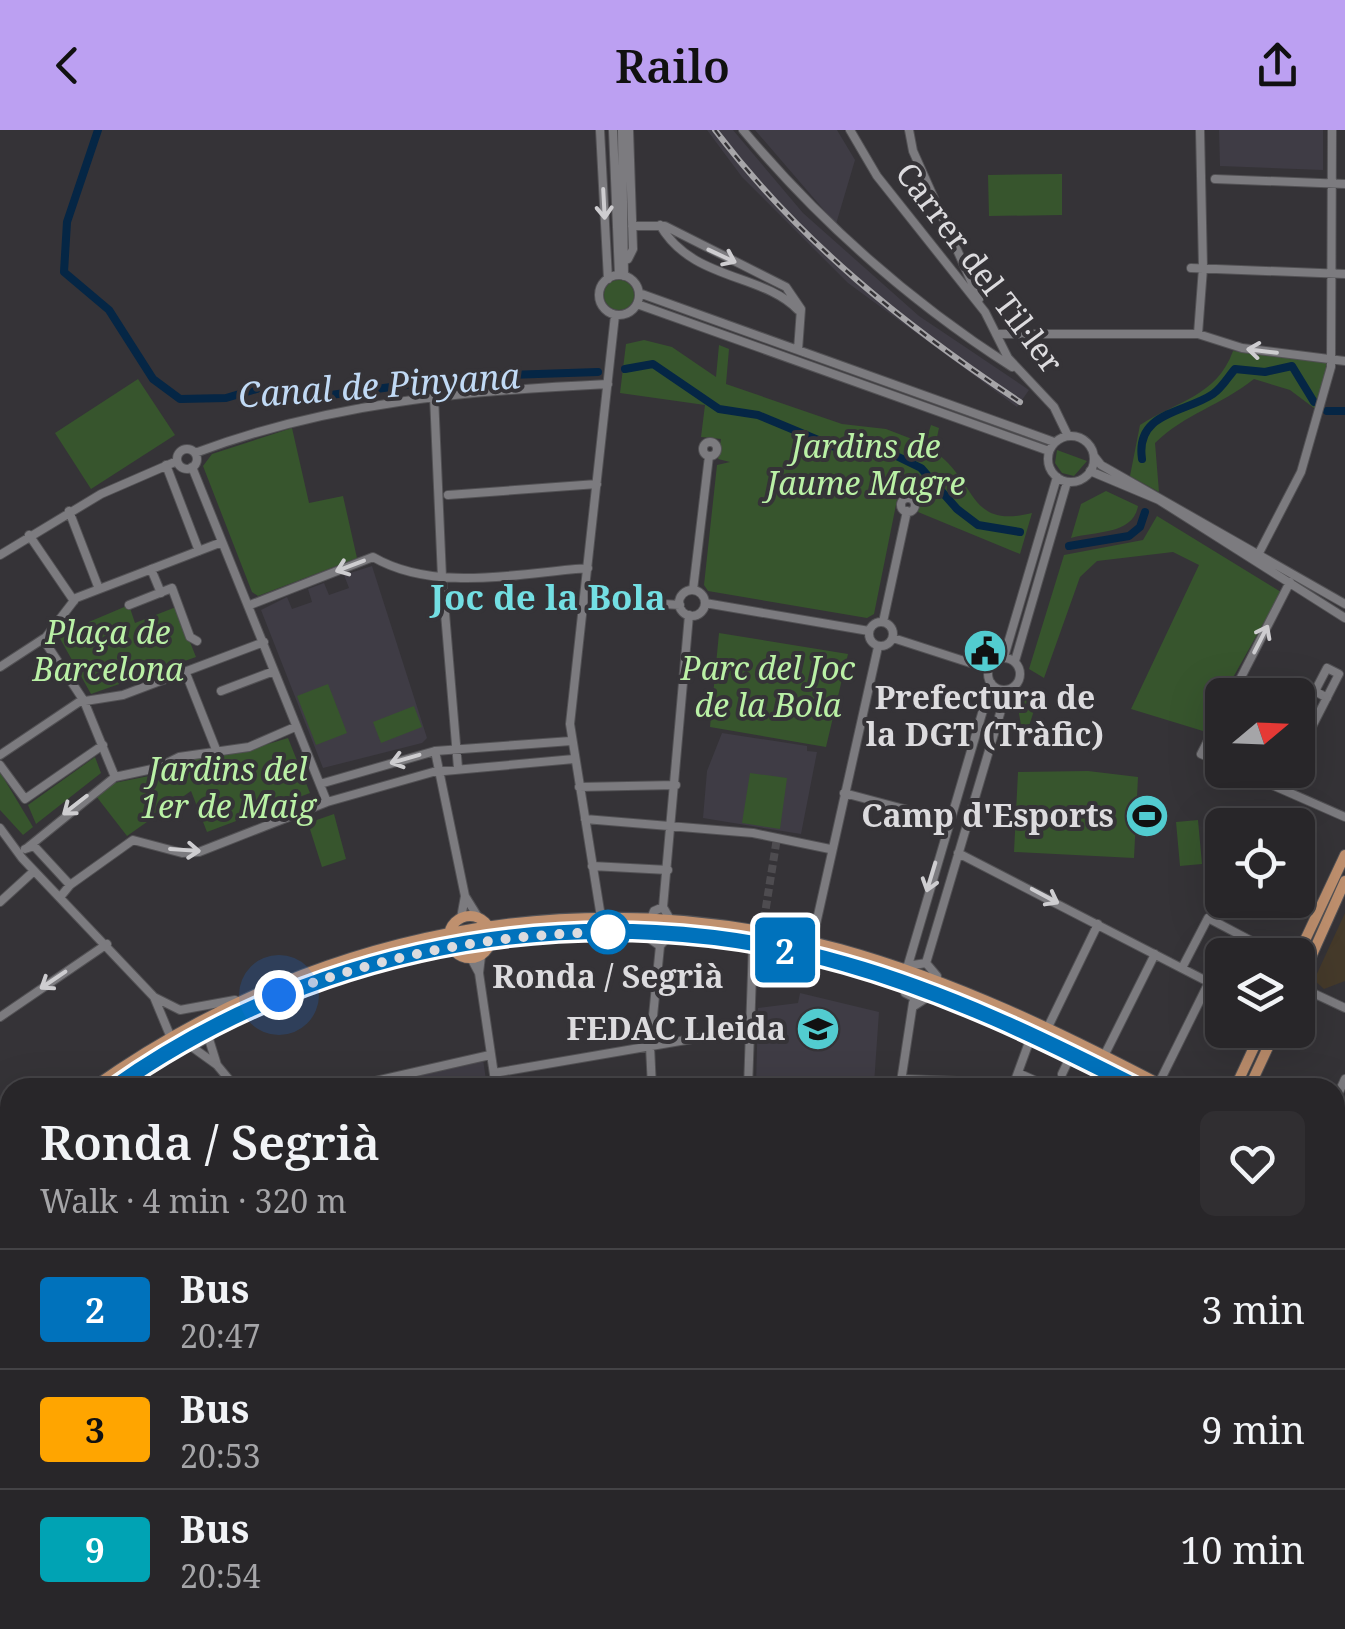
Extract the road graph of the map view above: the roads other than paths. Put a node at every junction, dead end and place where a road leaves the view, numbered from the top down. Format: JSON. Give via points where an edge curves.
{"nodes":[{"id":1,"x":600,"y":130,"type":"edge"},
{"id":2,"x":613,"y":130,"type":"edge"},
{"id":3,"x":626,"y":130,"type":"edge"},
{"id":4,"x":743,"y":130,"type":"edge"},
{"id":5,"x":850,"y":130,"type":"edge"},
{"id":6,"x":909,"y":130,"type":"edge"},
{"id":7,"x":1200,"y":130,"type":"edge"},
{"id":8,"x":1332,"y":130,"type":"edge"},
{"id":9,"x":1215,"y":180,"type":"dead end"},
{"id":10,"x":1332,"y":184,"type":"junction"},
{"id":11,"x":1345,"y":184,"type":"edge"},
{"id":12,"x":660,"y":225,"type":"junction"},
{"id":13,"x":632,"y":226,"type":"junction"},
{"id":14,"x":626,"y":263,"type":"junction"},
{"id":15,"x":1191,"y":268,"type":"dead end"},
{"id":16,"x":1202,"y":268,"type":"junction"},
{"id":17,"x":1332,"y":274,"type":"junction"},
{"id":18,"x":1345,"y":274,"type":"edge"},
{"id":19,"x":622,"y":275,"type":"junction"},
{"id":20,"x":608,"y":279,"type":"junction"},
{"id":21,"x":639,"y":293,"type":"junction"},
{"id":22,"x":637,"y":304,"type":"junction"},
{"id":23,"x":614,"y":314,"type":"junction"},
{"id":24,"x":802,"y":316,"type":"junction"},
{"id":25,"x":987,"y":316,"type":"junction"},
{"id":26,"x":995,"y":332,"type":"junction"},
{"id":27,"x":1198,"y":334,"type":"junction"},
{"id":28,"x":1026,"y":335,"type":"junction"},
{"id":29,"x":976,"y":344,"type":"junction"},
{"id":30,"x":1002,"y":348,"type":"junction"},
{"id":31,"x":798,"y":350,"type":"junction"},
{"id":32,"x":1332,"y":359,"type":"junction"},
{"id":33,"x":1345,"y":361,"type":"edge"},
{"id":34,"x":1024,"y":374,"type":"junction"},
{"id":35,"x":608,"y":384,"type":"junction"},
{"id":36,"x":592,"y":385,"type":"junction"},
{"id":37,"x":434,"y":396,"type":"junction"},
{"id":38,"x":606,"y":404,"type":"junction"},
{"id":39,"x":1068,"y":436,"type":"junction"},
{"id":40,"x":1052,"y":447,"type":"junction"},
{"id":41,"x":196,"y":453,"type":"junction"},
{"id":42,"x":709,"y":456,"type":"dead end"},
{"id":43,"x":1094,"y":456,"type":"junction"},
{"id":44,"x":177,"y":461,"type":"junction"},
{"id":45,"x":166,"y":465,"type":"junction"},
{"id":46,"x":192,"y":467,"type":"junction"},
{"id":47,"x":1090,"y":470,"type":"junction"},
{"id":48,"x":1056,"y":477,"type":"junction"},
{"id":49,"x":1068,"y":482,"type":"junction"},
{"id":50,"x":598,"y":484,"type":"junction"},
{"id":51,"x":448,"y":494,"type":"dead end"},
{"id":52,"x":70,"y":511,"type":"junction"},
{"id":53,"x":908,"y":511,"type":"dead end"},
{"id":54,"x":29,"y":536,"type":"junction"},
{"id":55,"x":222,"y":542,"type":"junction"},
{"id":56,"x":199,"y":550,"type":"junction"},
{"id":57,"x":1260,"y":552,"type":"junction"},
{"id":58,"x":0,"y":555,"type":"edge"},
{"id":59,"x":588,"y":568,"type":"junction"},
{"id":60,"x":152,"y":569,"type":"junction"},
{"id":61,"x":442,"y":577,"type":"junction"},
{"id":62,"x":1290,"y":582,"type":"junction"},
{"id":63,"x":99,"y":589,"type":"junction"},
{"id":64,"x":694,"y":590,"type":"junction"},
{"id":65,"x":161,"y":593,"type":"junction"},
{"id":66,"x":584,"y":599,"type":"junction"},
{"id":67,"x":74,"y":601,"type":"junction"},
{"id":68,"x":705,"y":603,"type":"junction"},
{"id":69,"x":1345,"y":604,"type":"edge"},
{"id":70,"x":129,"y":605,"type":"dead end"},
{"id":71,"x":250,"y":605,"type":"junction"},
{"id":72,"x":680,"y":605,"type":"junction"},
{"id":73,"x":689,"y":615,"type":"junction"},
{"id":74,"x":1345,"y":618,"type":"edge"},
{"id":75,"x":883,"y":622,"type":"junction"},
{"id":76,"x":869,"y":631,"type":"junction"},
{"id":77,"x":892,"y":638,"type":"junction"},
{"id":78,"x":43,"y":639,"type":"junction"},
{"id":79,"x":197,"y":641,"type":"dead end"},
{"id":80,"x":264,"y":642,"type":"junction"},
{"id":81,"x":878,"y":646,"type":"junction"},
{"id":82,"x":1004,"y":658,"type":"junction"},
{"id":83,"x":1015,"y":661,"type":"junction"},
{"id":84,"x":0,"y":667,"type":"edge"},
{"id":85,"x":989,"y":668,"type":"junction"},
{"id":86,"x":185,"y":671,"type":"junction"},
{"id":87,"x":274,"y":671,"type":"junction"},
{"id":88,"x":1241,"y":678,"type":"edge"},
{"id":89,"x":991,"y":683,"type":"junction"},
{"id":90,"x":1007,"y":690,"type":"junction"},
{"id":91,"x":221,"y":691,"type":"dead end"},
{"id":92,"x":1327,"y":698,"type":"dead end"},
{"id":93,"x":84,"y":701,"type":"junction"},
{"id":94,"x":1315,"y":721,"type":"edge"},
{"id":95,"x":295,"y":726,"type":"junction"},
{"id":96,"x":571,"y":740,"type":"junction"},
{"id":97,"x":103,"y":745,"type":"junction"},
{"id":98,"x":456,"y":749,"type":"junction"},
{"id":99,"x":435,"y":751,"type":"junction"},
{"id":100,"x":218,"y":752,"type":"junction"},
{"id":101,"x":0,"y":755,"type":"edge"},
{"id":102,"x":574,"y":759,"type":"junction"},
{"id":103,"x":0,"y":765,"type":"edge"},
{"id":104,"x":458,"y":768,"type":"junction"},
{"id":105,"x":439,"y":771,"type":"junction"},
{"id":106,"x":115,"y":777,"type":"junction"},
{"id":107,"x":320,"y":784,"type":"junction"},
{"id":108,"x":676,"y":785,"type":"junction"},
{"id":109,"x":579,"y":787,"type":"junction"},
{"id":110,"x":1280,"y":788,"type":"edge"},
{"id":111,"x":844,"y":793,"type":"junction"},
{"id":112,"x":327,"y":802,"type":"junction"},
{"id":113,"x":1345,"y":816,"type":"edge"},
{"id":114,"x":585,"y":818,"type":"junction"},
{"id":115,"x":949,"y":821,"type":"junction"},
{"id":116,"x":672,"y":825,"type":"junction"},
{"id":117,"x":0,"y":828,"type":"edge"},
{"id":118,"x":830,"y":849,"type":"junction"},
{"id":119,"x":24,"y":850,"type":"junction"},
{"id":120,"x":958,"y":852,"type":"junction"},
{"id":121,"x":1345,"y":855,"type":"edge"},
{"id":122,"x":592,"y":866,"type":"junction"},
{"id":123,"x":668,"y":870,"type":"junction"},
{"id":124,"x":34,"y":871,"type":"junction"},
{"id":125,"x":1344,"y":884,"type":"edge"},
{"id":126,"x":66,"y":891,"type":"junction"},
{"id":127,"x":465,"y":896,"type":"junction"},
{"id":128,"x":0,"y":902,"type":"edge"},
{"id":129,"x":664,"y":907,"type":"junction"},
{"id":130,"x":478,"y":917,"type":"junction"},
{"id":131,"x":601,"y":917,"type":"junction"},
{"id":132,"x":461,"y":918,"type":"junction"},
{"id":133,"x":649,"y":920,"type":"junction"},
{"id":134,"x":674,"y":922,"type":"junction"},
{"id":135,"x":1098,"y":924,"type":"junction"},
{"id":136,"x":488,"y":926,"type":"junction"},
{"id":137,"x":450,"y":932,"type":"junction"},
{"id":138,"x":648,"y":933,"type":"junction"},
{"id":139,"x":673,"y":935,"type":"junction"},
{"id":140,"x":492,"y":938,"type":"junction"},
{"id":141,"x":1246,"y":938,"type":"edge"},
{"id":142,"x":1306,"y":938,"type":"edge"},
{"id":143,"x":812,"y":942,"type":"junction"},
{"id":144,"x":107,"y":944,"type":"junction"},
{"id":145,"x":753,"y":945,"type":"junction"},
{"id":146,"x":451,"y":946,"type":"junction"},
{"id":147,"x":660,"y":946,"type":"junction"},
{"id":148,"x":1315,"y":948,"type":"edge"},
{"id":149,"x":1154,"y":954,"type":"junction"},
{"id":150,"x":476,"y":957,"type":"junction"},
{"id":151,"x":926,"y":963,"type":"junction"},
{"id":152,"x":1182,"y":968,"type":"junction"},
{"id":153,"x":903,"y":972,"type":"junction"},
{"id":154,"x":1205,"y":980,"type":"edge"},
{"id":155,"x":936,"y":988,"type":"junction"},
{"id":156,"x":1205,"y":991,"type":"edge"},
{"id":157,"x":1315,"y":994,"type":"edge"},
{"id":158,"x":154,"y":996,"type":"junction"},
{"id":159,"x":235,"y":1000,"type":"junction"},
{"id":160,"x":915,"y":1001,"type":"junction"},
{"id":161,"x":1345,"y":1008,"type":"edge"},
{"id":162,"x":183,"y":1009,"type":"junction"},
{"id":163,"x":0,"y":1016,"type":"edge"},
{"id":164,"x":206,"y":1026,"type":"junction"},
{"id":165,"x":1048,"y":1027,"type":"junction"},
{"id":166,"x":750,"y":1029,"type":"junction"},
{"id":167,"x":1032,"y":1034,"type":"junction"},
{"id":168,"x":169,"y":1035,"type":"junction"},
{"id":169,"x":650,"y":1046,"type":"junction"},
{"id":170,"x":192,"y":1047,"type":"junction"},
{"id":171,"x":1254,"y":1048,"type":"edge"},
{"id":172,"x":1268,"y":1048,"type":"edge"},
{"id":173,"x":1072,"y":1053,"type":"junction"},
{"id":174,"x":1105,"y":1054,"type":"junction"},
{"id":175,"x":490,"y":1055,"type":"junction"},
{"id":176,"x":217,"y":1065,"type":"junction"},
{"id":177,"x":494,"y":1073,"type":"junction"},
{"id":178,"x":1018,"y":1074,"type":"junction"},
{"id":179,"x":1062,"y":1074,"type":"dead end"},
{"id":180,"x":107,"y":1078,"type":"edge"},
{"id":181,"x":124,"y":1078,"type":"edge"},
{"id":182,"x":228,"y":1078,"type":"edge"},
{"id":183,"x":389,"y":1078,"type":"edge"},
{"id":184,"x":495,"y":1078,"type":"edge"},
{"id":185,"x":652,"y":1078,"type":"edge"},
{"id":186,"x":748,"y":1078,"type":"edge"},
{"id":187,"x":902,"y":1078,"type":"edge"},
{"id":188,"x":1017,"y":1078,"type":"edge"},
{"id":189,"x":1028,"y":1078,"type":"edge"},
{"id":190,"x":1112,"y":1078,"type":"edge"},
{"id":191,"x":1150,"y":1078,"type":"edge"},
{"id":192,"x":1166,"y":1078,"type":"edge"},
{"id":193,"x":1240,"y":1078,"type":"edge"},
{"id":194,"x":1254,"y":1078,"type":"edge"}],
"edges":[{"from":1,"to":20,"type":"street","one_way":true},
{"from":2,"to":19,"type":"street"},
{"from":3,"to":13,"type":"street"},
{"from":3,"to":14,"type":"street"},
{"from":4,"to":29,"type":"street","via":[[873,266]]},
{"from":5,"to":25,"type":"street","name":"Carrer del Til·ler","via":[[877,176]]},
{"from":6,"to":25,"type":"street","via":[[912,151]]},
{"from":7,"to":16,"type":"street"},
{"from":8,"to":10,"type":"street"},
{"from":9,"to":10,"type":"street"},
{"from":10,"to":11,"type":"street"},
{"from":10,"to":17,"type":"street"},
{"from":12,"to":13,"type":"street"},
{"from":12,"to":24,"type":"street","via":[[698,262],[792,304]]},
{"from":12,"to":24,"type":"street","one_way":true,"via":[[780,283]]},
{"from":13,"to":14,"type":"street"},
{"from":14,"to":19,"type":"street"},
{"from":15,"to":16,"type":"street"},
{"from":16,"to":17,"type":"street"},
{"from":16,"to":27,"type":"street"},
{"from":17,"to":18,"type":"street"},
{"from":17,"to":32,"type":"street"},
{"from":19,"to":20,"type":"street"},
{"from":19,"to":21,"type":"street"},
{"from":20,"to":23,"type":"street","via":[[599,296]]},
{"from":21,"to":22,"type":"street"},
{"from":21,"to":31,"type":"street"},
{"from":22,"to":23,"type":"street","via":[[628,314]]},
{"from":22,"to":40,"type":"street"},
{"from":23,"to":35,"type":"street"},
{"from":24,"to":31,"type":"street"},
{"from":25,"to":26,"type":"street","name":"Carrer del Til·ler"},
{"from":25,"to":28,"type":"street"},
{"from":26,"to":28,"type":"street"},
{"from":26,"to":29,"type":"street"},
{"from":26,"to":30,"type":"street","name":"Carrer del Til·ler"},
{"from":27,"to":28,"type":"street"},
{"from":32,"to":27,"type":"street","one_way":true,"via":[[1242,348]]},
{"from":28,"to":30,"type":"street","via":[[1008,338]]},
{"from":29,"to":34,"type":"street"},
{"from":30,"to":34,"type":"street","name":"Carrer del Til·ler"},
{"from":31,"to":40,"type":"street"},
{"from":32,"to":33,"type":"street"},
{"from":32,"to":57,"type":"street","via":[[1301,472]]},
{"from":34,"to":39,"type":"street","name":"Carrer del Til·ler"},
{"from":35,"to":36,"type":"street"},
{"from":35,"to":38,"type":"street"},
{"from":36,"to":37,"type":"street"},
{"from":36,"to":38,"type":"street"},
{"from":37,"to":41,"type":"street","via":[[296,418]]},
{"from":37,"to":61,"type":"street"},
{"from":38,"to":50,"type":"street"},
{"from":39,"to":40,"type":"street"},
{"from":39,"to":43,"type":"street","via":[[1088,443]]},
{"from":40,"to":48,"type":"street","via":[[1048,465]]},
{"from":41,"to":44,"type":"street","via":[[182,450]]},
{"from":41,"to":46,"type":"street"},
{"from":42,"to":64,"type":"street"},
{"from":43,"to":47,"type":"street"},
{"from":43,"to":57,"type":"street"},
{"from":44,"to":45,"type":"street"},
{"from":44,"to":46,"type":"street"},
{"from":45,"to":52,"type":"street"},
{"from":45,"to":56,"type":"street"},
{"from":46,"to":55,"type":"street"},
{"from":47,"to":49,"type":"street"},
{"from":47,"to":62,"type":"street","via":[[1159,500]]},
{"from":48,"to":49,"type":"street"},
{"from":48,"to":82,"type":"street"},
{"from":49,"to":83,"type":"street"},
{"from":50,"to":51,"type":"street"},
{"from":50,"to":59,"type":"street"},
{"from":52,"to":54,"type":"street"},
{"from":52,"to":63,"type":"street"},
{"from":53,"to":75,"type":"street"},
{"from":54,"to":58,"type":"street"},
{"from":54,"to":67,"type":"street"},
{"from":55,"to":56,"type":"street"},
{"from":55,"to":71,"type":"street"},
{"from":56,"to":60,"type":"street"},
{"from":57,"to":69,"type":"street"},
{"from":59,"to":61,"type":"street"},
{"from":59,"to":66,"type":"street"},
{"from":60,"to":63,"type":"street"},
{"from":60,"to":65,"type":"street"},
{"from":61,"to":71,"type":"street","one_way":true,"via":[[406,574],[373,557]]},
{"from":61,"to":98,"type":"street"},
{"from":62,"to":74,"type":"street"},
{"from":88,"to":62,"type":"street","one_way":true},
{"from":63,"to":67,"type":"street"},
{"from":64,"to":68,"type":"street"},
{"from":64,"to":72,"type":"street","via":[[683,594]]},
{"from":65,"to":70,"type":"street"},
{"from":65,"to":79,"type":"street","via":[[172,588]]},
{"from":66,"to":72,"type":"street"},
{"from":66,"to":96,"type":"street"},
{"from":67,"to":78,"type":"street"},
{"from":68,"to":73,"type":"street"},
{"from":68,"to":76,"type":"street"},
{"from":71,"to":80,"type":"street"},
{"from":72,"to":73,"type":"street"},
{"from":73,"to":108,"type":"street"},
{"from":75,"to":76,"type":"street"},
{"from":75,"to":77,"type":"street"},
{"from":76,"to":81,"type":"street"},
{"from":77,"to":81,"type":"street"},
{"from":77,"to":85,"type":"street"},
{"from":78,"to":84,"type":"street"},
{"from":78,"to":93,"type":"street"},
{"from":80,"to":86,"type":"street"},
{"from":80,"to":87,"type":"street"},
{"from":81,"to":111,"type":"street"},
{"from":82,"to":83,"type":"street"},
{"from":82,"to":85,"type":"street"},
{"from":83,"to":90,"type":"street","via":[[1020,680]]},
{"from":85,"to":89,"type":"street"},
{"from":86,"to":93,"type":"street"},
{"from":86,"to":100,"type":"street"},
{"from":87,"to":91,"type":"street"},
{"from":87,"to":95,"type":"street"},
{"from":89,"to":90,"type":"street"},
{"from":89,"to":115,"type":"street"},
{"from":90,"to":120,"type":"street"},
{"from":92,"to":94,"type":"street"},
{"from":93,"to":97,"type":"street"},
{"from":93,"to":101,"type":"street"},
{"from":95,"to":100,"type":"street"},
{"from":95,"to":107,"type":"street"},
{"from":96,"to":98,"type":"street"},
{"from":96,"to":102,"type":"street"},
{"from":97,"to":103,"type":"street","via":[[25,800]]},
{"from":97,"to":106,"type":"street"},
{"from":98,"to":99,"type":"street"},
{"from":98,"to":104,"type":"street"},
{"from":99,"to":105,"type":"street"},
{"from":99,"to":107,"type":"street","one_way":true},
{"from":100,"to":106,"type":"street"},
{"from":102,"to":104,"type":"street"},
{"from":102,"to":109,"type":"street"},
{"from":104,"to":105,"type":"street"},
{"from":105,"to":112,"type":"street"},
{"from":105,"to":127,"type":"street"},
{"from":106,"to":119,"type":"street","one_way":true},
{"from":107,"to":112,"type":"street"},
{"from":108,"to":109,"type":"street"},
{"from":108,"to":116,"type":"street"},
{"from":109,"to":114,"type":"street"},
{"from":110,"to":113,"type":"street"},
{"from":111,"to":115,"type":"street"},
{"from":111,"to":118,"type":"street"},
{"from":126,"to":112,"type":"street","one_way":true,"via":[[133,840],[199,852]]},
{"from":114,"to":116,"type":"street"},
{"from":114,"to":122,"type":"street"},
{"from":115,"to":153,"type":"street","one_way":true},
{"from":116,"to":118,"type":"street"},
{"from":116,"to":123,"type":"street"},
{"from":117,"to":119,"type":"street"},
{"from":118,"to":143,"type":"street"},
{"from":119,"to":124,"type":"street"},
{"from":119,"to":126,"type":"street","via":[[34,846]]},
{"from":120,"to":135,"type":"street","one_way":true},
{"from":120,"to":151,"type":"street"},
{"from":121,"to":142,"type":"main road"},
{"from":122,"to":123,"type":"street"},
{"from":122,"to":131,"type":"street"},
{"from":123,"to":129,"type":"street"},
{"from":124,"to":126,"type":"street"},
{"from":124,"to":128,"type":"street"},
{"from":125,"to":148,"type":"main road"},
{"from":126,"to":144,"type":"street"},
{"from":127,"to":130,"type":"street"},
{"from":127,"to":132,"type":"street"},
{"from":129,"to":133,"type":"street"},
{"from":129,"to":134,"type":"street"},
{"from":130,"to":132,"type":"main road"},
{"from":130,"to":136,"type":"main road"},
{"from":131,"to":133,"type":"main road"},
{"from":131,"to":136,"type":"main road"},
{"from":132,"to":137,"type":"main road"},
{"from":133,"to":134,"type":"main road"},
{"from":133,"to":138,"type":"street"},
{"from":134,"to":139,"type":"street"},
{"from":134,"to":143,"type":"main road"},
{"from":135,"to":149,"type":"street"},
{"from":135,"to":165,"type":"street"},
{"from":136,"to":137,"type":"main road"},
{"from":136,"to":140,"type":"main road"},
{"from":137,"to":146,"type":"main road"},
{"from":137,"to":159,"type":"main road","via":[[318,966]]},
{"from":138,"to":139,"type":"main road"},
{"from":138,"to":140,"type":"main road"},
{"from":138,"to":147,"type":"street"},
{"from":139,"to":145,"type":"main road"},
{"from":139,"to":147,"type":"street"},
{"from":140,"to":146,"type":"main road"},
{"from":140,"to":150,"type":"main road"},
{"from":141,"to":152,"type":"street","via":[[1208,918]]},
{"from":143,"to":153,"type":"main road"},
{"from":144,"to":158,"type":"street"},
{"from":144,"to":163,"type":"street","one_way":true},
{"from":145,"to":153,"type":"main road"},
{"from":145,"to":166,"type":"street"},
{"from":146,"to":150,"type":"main road","via":[[460,956]]},
{"from":146,"to":164,"type":"main road","via":[[316,981]]},
{"from":147,"to":169,"type":"street"},
{"from":149,"to":152,"type":"street"},
{"from":149,"to":174,"type":"street"},
{"from":150,"to":175,"type":"street"},
{"from":151,"to":153,"type":"street"},
{"from":151,"to":155,"type":"street","via":[[935,971]]},
{"from":152,"to":154,"type":"street"},
{"from":153,"to":155,"type":"main road"},
{"from":153,"to":160,"type":"street"},
{"from":155,"to":160,"type":"street"},
{"from":155,"to":165,"type":"main road"},
{"from":155,"to":167,"type":"main road"},
{"from":156,"to":192,"type":"street"},
{"from":157,"to":161,"type":"street"},
{"from":158,"to":162,"type":"street"},
{"from":158,"to":168,"type":"street"},
{"from":159,"to":162,"type":"street"},
{"from":159,"to":164,"type":"main road"},
{"from":160,"to":187,"type":"street"},
{"from":162,"to":164,"type":"street"},
{"from":162,"to":168,"type":"street"},
{"from":164,"to":168,"type":"main road"},
{"from":164,"to":170,"type":"street"},
{"from":164,"to":176,"type":"street"},
{"from":165,"to":174,"type":"main road"},
{"from":166,"to":169,"type":"street"},
{"from":166,"to":186,"type":"street"},
{"from":167,"to":173,"type":"main road"},
{"from":167,"to":178,"type":"street"},
{"from":168,"to":170,"type":"street"},
{"from":168,"to":180,"type":"main road"},
{"from":168,"to":181,"type":"main road"},
{"from":169,"to":177,"type":"street"},
{"from":169,"to":185,"type":"street"},
{"from":170,"to":176,"type":"street"},
{"from":171,"to":193,"type":"main road"},
{"from":172,"to":194,"type":"main road"},
{"from":173,"to":179,"type":"street"},
{"from":173,"to":190,"type":"main road"},
{"from":174,"to":191,"type":"main road"},
{"from":175,"to":177,"type":"street"},
{"from":175,"to":183,"type":"street"},
{"from":176,"to":182,"type":"street"},
{"from":177,"to":184,"type":"street"},
{"from":178,"to":188,"type":"street"},
{"from":178,"to":189,"type":"street"}]}
